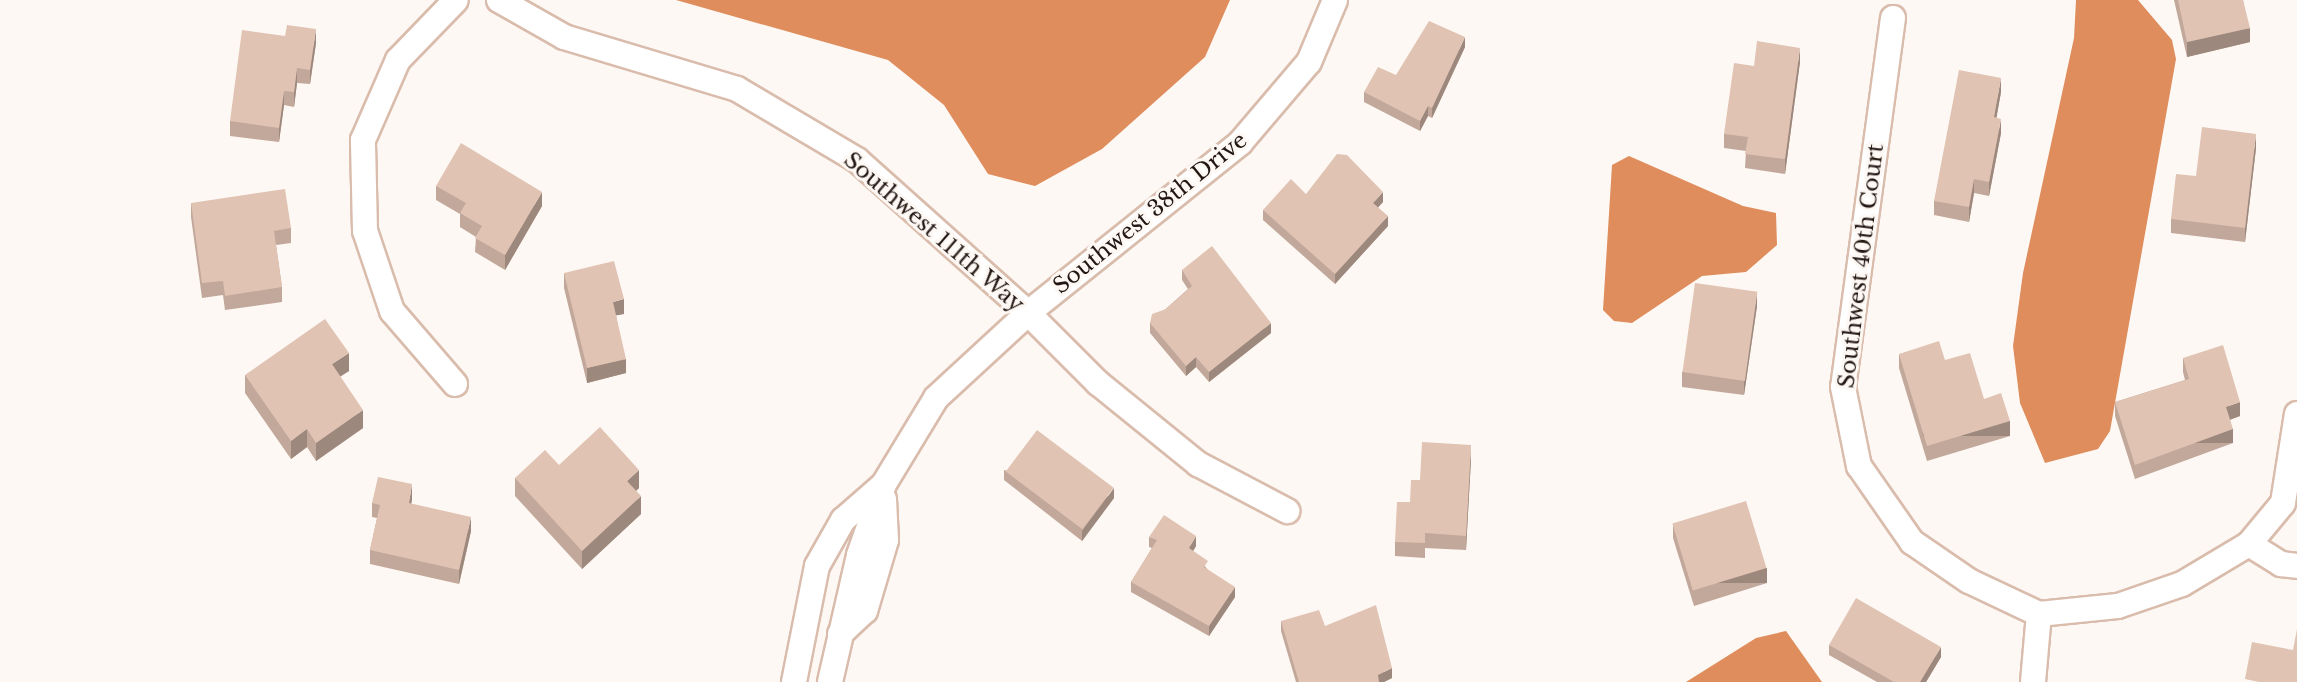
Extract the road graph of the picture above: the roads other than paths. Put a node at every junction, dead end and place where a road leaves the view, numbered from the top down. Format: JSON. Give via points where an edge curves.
{"nodes":[{"id":1,"x":456,"y":0,"type":"edge"},
{"id":2,"x":499,"y":0,"type":"edge"},
{"id":3,"x":1335,"y":0,"type":"edge"},
{"id":4,"x":1893,"y":18,"type":"dead end"},
{"id":5,"x":1028,"y":313,"type":"junction"},
{"id":6,"x":455,"y":384,"type":"dead end"},
{"id":7,"x":2297,"y":414,"type":"edge"},
{"id":8,"x":884,"y":484,"type":"junction"},
{"id":9,"x":1287,"y":511,"type":"dead end"},
{"id":10,"x":2249,"y":544,"type":"junction"},
{"id":11,"x":2297,"y":566,"type":"edge"},
{"id":12,"x":2039,"y":614,"type":"junction"},
{"id":13,"x":794,"y":682,"type":"edge"},
{"id":14,"x":830,"y":682,"type":"edge"},
{"id":15,"x":2033,"y":682,"type":"edge"}],
"edges":[{"from":1,"to":6,"type":"street","via":[[398,60],[363,140],[365,231],[392,311]]},
{"from":2,"to":5,"type":"street","name":"Southwest 111th Way","via":[[564,37],[737,89],[844,152]]},
{"from":3,"to":5,"type":"street","name":"Southwest 38th Drive","via":[[1309,62],[1240,143]]},
{"from":4,"to":12,"type":"street","name":"Southwest 40th Court","via":[[1843,387],[1859,466],[1912,542],[1969,581]]},
{"from":5,"to":8,"type":"street","name":"Southwest 38th Drive","via":[[936,398]]},
{"from":5,"to":9,"type":"street","name":"Southwest 111th Way","via":[[1098,383],[1198,464]]},
{"from":7,"to":10,"type":"street","via":[[2283,503]]},
{"from":8,"to":13,"type":"street","name":"Southwest 38th Drive","via":[[843,520],[817,566]]},
{"from":8,"to":14,"type":"street","name":"Southwest 38th Drive"},
{"from":10,"to":11,"type":"street","via":[[2281,564]]},
{"from":10,"to":12,"type":"street","via":[[2182,584],[2131,602]]},
{"from":12,"to":15,"type":"street"}]}
